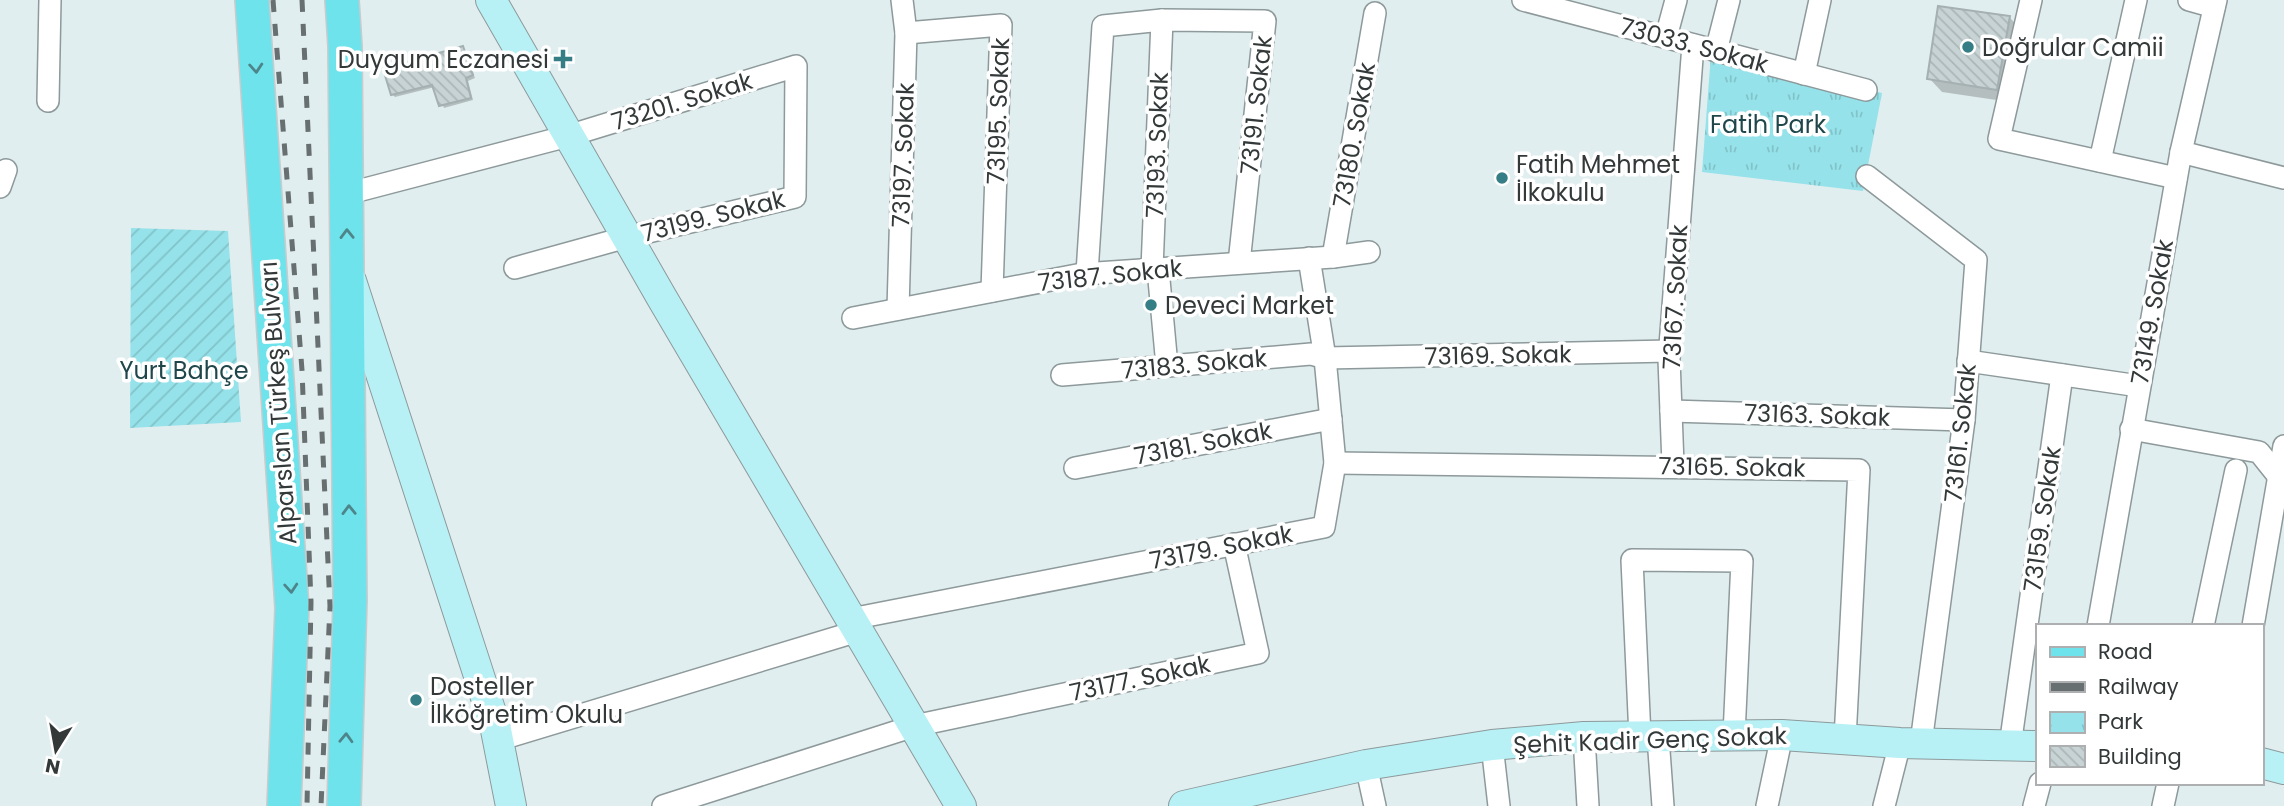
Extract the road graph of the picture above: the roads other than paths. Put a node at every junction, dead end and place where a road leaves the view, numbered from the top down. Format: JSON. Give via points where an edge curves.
{"nodes":[{"id":1,"x":50,"y":0,"type":"edge"},
{"id":2,"x":252,"y":0,"type":"edge"},
{"id":3,"x":491,"y":0,"type":"edge"},
{"id":4,"x":902,"y":0,"type":"edge"},
{"id":5,"x":1522,"y":0,"type":"edge"},
{"id":6,"x":1676,"y":0,"type":"edge"},
{"id":7,"x":1729,"y":0,"type":"edge"},
{"id":8,"x":1820,"y":0,"type":"edge"},
{"id":9,"x":2031,"y":0,"type":"edge"},
{"id":10,"x":2136,"y":0,"type":"edge"},
{"id":11,"x":2189,"y":0,"type":"edge"},
{"id":12,"x":344,"y":3,"type":"edge"},
{"id":13,"x":2215,"y":3,"type":"edge"},
{"id":14,"x":1584,"y":8,"type":"edge"},
{"id":15,"x":1375,"y":13,"type":"dead end"},
{"id":16,"x":1162,"y":20,"type":"junction"},
{"id":17,"x":906,"y":33,"type":"junction"},
{"id":18,"x":1666,"y":37,"type":"junction"},
{"id":19,"x":1693,"y":45,"type":"junction"},
{"id":20,"x":1716,"y":51,"type":"junction"},
{"id":21,"x":796,"y":66,"type":"joint"},
{"id":22,"x":1804,"y":74,"type":"junction"},
{"id":23,"x":1866,"y":90,"type":"dead end"},
{"id":24,"x":48,"y":101,"type":"dead end"},
{"id":25,"x":568,"y":136,"type":"junction"},
{"id":26,"x":2181,"y":152,"type":"junction"},
{"id":27,"x":2100,"y":161,"type":"junction"},
{"id":28,"x":1867,"y":176,"type":"dead end"},
{"id":29,"x":2176,"y":178,"type":"junction"},
{"id":30,"x":2284,"y":178,"type":"edge"},
{"id":31,"x":346,"y":194,"type":"junction"},
{"id":32,"x":627,"y":237,"type":"junction"},
{"id":33,"x":1369,"y":252,"type":"dead end"},
{"id":34,"x":1333,"y":257,"type":"junction"},
{"id":35,"x":1309,"y":258,"type":"junction"},
{"id":36,"x":1239,"y":263,"type":"junction"},
{"id":37,"x":514,"y":268,"type":"dead end"},
{"id":38,"x":1155,"y":269,"type":"junction"},
{"id":39,"x":347,"y":270,"type":"junction"},
{"id":40,"x":1087,"y":273,"type":"junction"},
{"id":41,"x":992,"y":291,"type":"junction"},
{"id":42,"x":898,"y":309,"type":"junction"},
{"id":43,"x":853,"y":318,"type":"dead end"},
{"id":44,"x":1670,"y":351,"type":"junction"},
{"id":45,"x":1325,"y":358,"type":"junction"},
{"id":46,"x":1968,"y":361,"type":"junction"},
{"id":47,"x":1167,"y":366,"type":"junction"},
{"id":48,"x":1062,"y":374,"type":"dead end"},
{"id":49,"x":2062,"y":375,"type":"junction"},
{"id":50,"x":2138,"y":386,"type":"junction"},
{"id":51,"x":1671,"y":411,"type":"junction"},
{"id":52,"x":1331,"y":419,"type":"junction"},
{"id":53,"x":1964,"y":420,"type":"junction"},
{"id":54,"x":2131,"y":429,"type":"junction"},
{"id":55,"x":2284,"y":446,"type":"edge"},
{"id":56,"x":1335,"y":463,"type":"junction"},
{"id":57,"x":1673,"y":466,"type":"junction"},
{"id":58,"x":1075,"y":468,"type":"dead end"},
{"id":59,"x":2236,"y":470,"type":"dead end"},
{"id":60,"x":2282,"y":481,"type":"edge"},
{"id":61,"x":1234,"y":544,"type":"junction"},
{"id":62,"x":2098,"y":624,"type":"edge"},
{"id":63,"x":2203,"y":624,"type":"edge"},
{"id":64,"x":2253,"y":624,"type":"edge"},
{"id":65,"x":855,"y":625,"type":"junction"},
{"id":66,"x":914,"y":726,"type":"junction"},
{"id":67,"x":1734,"y":735,"type":"junction"},
{"id":68,"x":1782,"y":735,"type":"junction"},
{"id":69,"x":1584,"y":737,"type":"junction"},
{"id":70,"x":1649,"y":737,"type":"junction"},
{"id":71,"x":1845,"y":739,"type":"junction"},
{"id":72,"x":498,"y":740,"type":"junction"},
{"id":73,"x":1910,"y":743,"type":"junction"},
{"id":74,"x":1492,"y":745,"type":"junction"},
{"id":75,"x":2023,"y":746,"type":"edge"},
{"id":76,"x":2263,"y":764,"type":"edge"},
{"id":77,"x":1366,"y":765,"type":"junction"},
{"id":78,"x":2284,"y":769,"type":"edge"},
{"id":79,"x":2039,"y":785,"type":"edge"},
{"id":80,"x":2168,"y":785,"type":"edge"},
{"id":81,"x":1279,"y":796,"type":"edge"},
{"id":82,"x":284,"y":806,"type":"edge"},
{"id":83,"x":344,"y":806,"type":"edge"},
{"id":84,"x":511,"y":806,"type":"edge"},
{"id":85,"x":663,"y":806,"type":"edge"},
{"id":86,"x":961,"y":806,"type":"edge"},
{"id":87,"x":1184,"y":806,"type":"edge"},
{"id":88,"x":1375,"y":806,"type":"edge"},
{"id":89,"x":1499,"y":806,"type":"edge"},
{"id":90,"x":1588,"y":806,"type":"edge"},
{"id":91,"x":1663,"y":806,"type":"edge"},
{"id":92,"x":1767,"y":806,"type":"edge"},
{"id":93,"x":1884,"y":806,"type":"edge"},
{"id":94,"x":2034,"y":806,"type":"edge"},
{"id":95,"x":2163,"y":806,"type":"edge"}],
"edges":[{"from":1,"to":24,"type":"street"},
{"from":2,"to":82,"type":"main road","name":"Alparslan Türkeş Bulvarı","one_way":true,"via":[[292,608]]},
{"from":3,"to":25,"type":"main road"},
{"from":4,"to":17,"type":"street","name":"73197. Sokak"},
{"from":5,"to":14,"type":"street","name":"73033. Sokak"},
{"from":6,"to":18,"type":"street"},
{"from":7,"to":20,"type":"street"},
{"from":8,"to":22,"type":"street"},
{"from":9,"to":27,"type":"street","via":[[1999,139]]},
{"from":10,"to":27,"type":"street"},
{"from":11,"to":13,"type":"street"},
{"from":12,"to":31,"type":"main road"},
{"from":13,"to":26,"type":"street","name":"73149. Sokak"},
{"from":14,"to":18,"type":"street","name":"73033. Sokak"},
{"from":15,"to":34,"type":"street","name":"73180. Sokak"},
{"from":16,"to":36,"type":"street","name":"73191. Sokak","via":[[1265,22]]},
{"from":16,"to":38,"type":"street","name":"73193. Sokak"},
{"from":16,"to":40,"type":"street","name":"73191. Sokak","via":[[1102,26]]},
{"from":17,"to":41,"type":"street","name":"73195. Sokak","via":[[1001,25]]},
{"from":17,"to":42,"type":"street","name":"73197. Sokak"},
{"from":18,"to":19,"type":"street","name":"73033. Sokak"},
{"from":19,"to":20,"type":"street","name":"73033. Sokak"},
{"from":19,"to":44,"type":"street","name":"73167. Sokak"},
{"from":20,"to":22,"type":"street","name":"73033. Sokak"},
{"from":21,"to":25,"type":"street","name":"73201. Sokak"},
{"from":21,"to":32,"type":"street","name":"73199. Sokak","via":[[795,197]]},
{"from":22,"to":23,"type":"street","name":"73033. Sokak"},
{"from":25,"to":31,"type":"street","name":"73201. Sokak"},
{"from":25,"to":32,"type":"main road"},
{"from":26,"to":29,"type":"street","name":"73149. Sokak"},
{"from":26,"to":30,"type":"street"},
{"from":27,"to":29,"type":"street"},
{"from":28,"to":46,"type":"street","name":"73161. Sokak","via":[[1976,260]]},
{"from":29,"to":50,"type":"street","name":"73149. Sokak"},
{"from":39,"to":31,"type":"main road","one_way":true},
{"from":32,"to":37,"type":"street"},
{"from":32,"to":65,"type":"main road"},
{"from":33,"to":34,"type":"street","name":"73187. Sokak"},
{"from":34,"to":35,"type":"street","name":"73187. Sokak"},
{"from":35,"to":36,"type":"street","name":"73187. Sokak"},
{"from":35,"to":45,"type":"street","name":"73179. Sokak"},
{"from":36,"to":38,"type":"street","name":"73187. Sokak"},
{"from":38,"to":40,"type":"street","name":"73187. Sokak"},
{"from":38,"to":47,"type":"street","name":"73193. Sokak"},
{"from":39,"to":72,"type":"main road"},
{"from":83,"to":39,"type":"main road","one_way":true,"via":[[350,600]]},
{"from":40,"to":41,"type":"street","name":"73187. Sokak"},
{"from":41,"to":42,"type":"street","name":"73187. Sokak"},
{"from":42,"to":43,"type":"street","name":"73187. Sokak"},
{"from":44,"to":45,"type":"street","name":"73169. Sokak"},
{"from":44,"to":51,"type":"street","name":"73167. Sokak"},
{"from":45,"to":47,"type":"street","name":"73183. Sokak","via":[[1311,354]]},
{"from":45,"to":52,"type":"street","name":"73179. Sokak"},
{"from":46,"to":49,"type":"street"},
{"from":46,"to":53,"type":"street","name":"73161. Sokak"},
{"from":47,"to":48,"type":"street","name":"73183. Sokak"},
{"from":49,"to":50,"type":"street"},
{"from":49,"to":75,"type":"street","name":"73159. Sokak"},
{"from":50,"to":54,"type":"street","name":"73149. Sokak"},
{"from":51,"to":53,"type":"street","name":"73163. Sokak"},
{"from":51,"to":57,"type":"street","name":"73167. Sokak"},
{"from":52,"to":56,"type":"street","name":"73179. Sokak"},
{"from":52,"to":58,"type":"street","name":"73181. Sokak"},
{"from":53,"to":73,"type":"street","name":"73161. Sokak"},
{"from":54,"to":60,"type":"street","via":[[2259,452]]},
{"from":54,"to":62,"type":"street","name":"73149. Sokak"},
{"from":55,"to":60,"type":"street"},
{"from":56,"to":57,"type":"street","name":"73165. Sokak"},
{"from":56,"to":61,"type":"street","name":"73179. Sokak","via":[[1325,527]]},
{"from":57,"to":71,"type":"street","name":"73165. Sokak","via":[[1859,470]]},
{"from":59,"to":63,"type":"street"},
{"from":60,"to":64,"type":"street"},
{"from":61,"to":65,"type":"street","name":"73179. Sokak"},
{"from":61,"to":66,"type":"street","name":"73177. Sokak","via":[[1258,653]]},
{"from":65,"to":66,"type":"main road"},
{"from":65,"to":72,"type":"street","name":"73179. Sokak"},
{"from":66,"to":85,"type":"street"},
{"from":66,"to":86,"type":"main road"},
{"from":67,"to":68,"type":"main road","name":"Şehit Kadir Genç Sokak"},
{"from":67,"to":70,"type":"main road","name":"Şehit Kadir Genç Sokak"},
{"from":67,"to":70,"type":"street","via":[[1742,561],[1632,561]]},
{"from":68,"to":71,"type":"main road","name":"Şehit Kadir Genç Sokak"},
{"from":68,"to":92,"type":"street"},
{"from":69,"to":70,"type":"main road","name":"Şehit Kadir Genç Sokak"},
{"from":69,"to":74,"type":"main road","name":"Şehit Kadir Genç Sokak"},
{"from":69,"to":90,"type":"street"},
{"from":70,"to":91,"type":"street"},
{"from":71,"to":73,"type":"main road","name":"Şehit Kadir Genç Sokak"},
{"from":72,"to":84,"type":"main road"},
{"from":73,"to":75,"type":"main road","name":"Şehit Kadir Genç Sokak"},
{"from":73,"to":93,"type":"street","name":"73161. Sokak"},
{"from":74,"to":77,"type":"main road","name":"Şehit Kadir Genç Sokak"},
{"from":74,"to":89,"type":"street"},
{"from":76,"to":78,"type":"main road"},
{"from":77,"to":81,"type":"main road","name":"Şehit Kadir Genç Sokak"},
{"from":77,"to":88,"type":"street"},
{"from":79,"to":94,"type":"street"},
{"from":80,"to":95,"type":"street"},
{"from":81,"to":87,"type":"main road","name":"Şehit Kadir Genç Sokak"}]}
